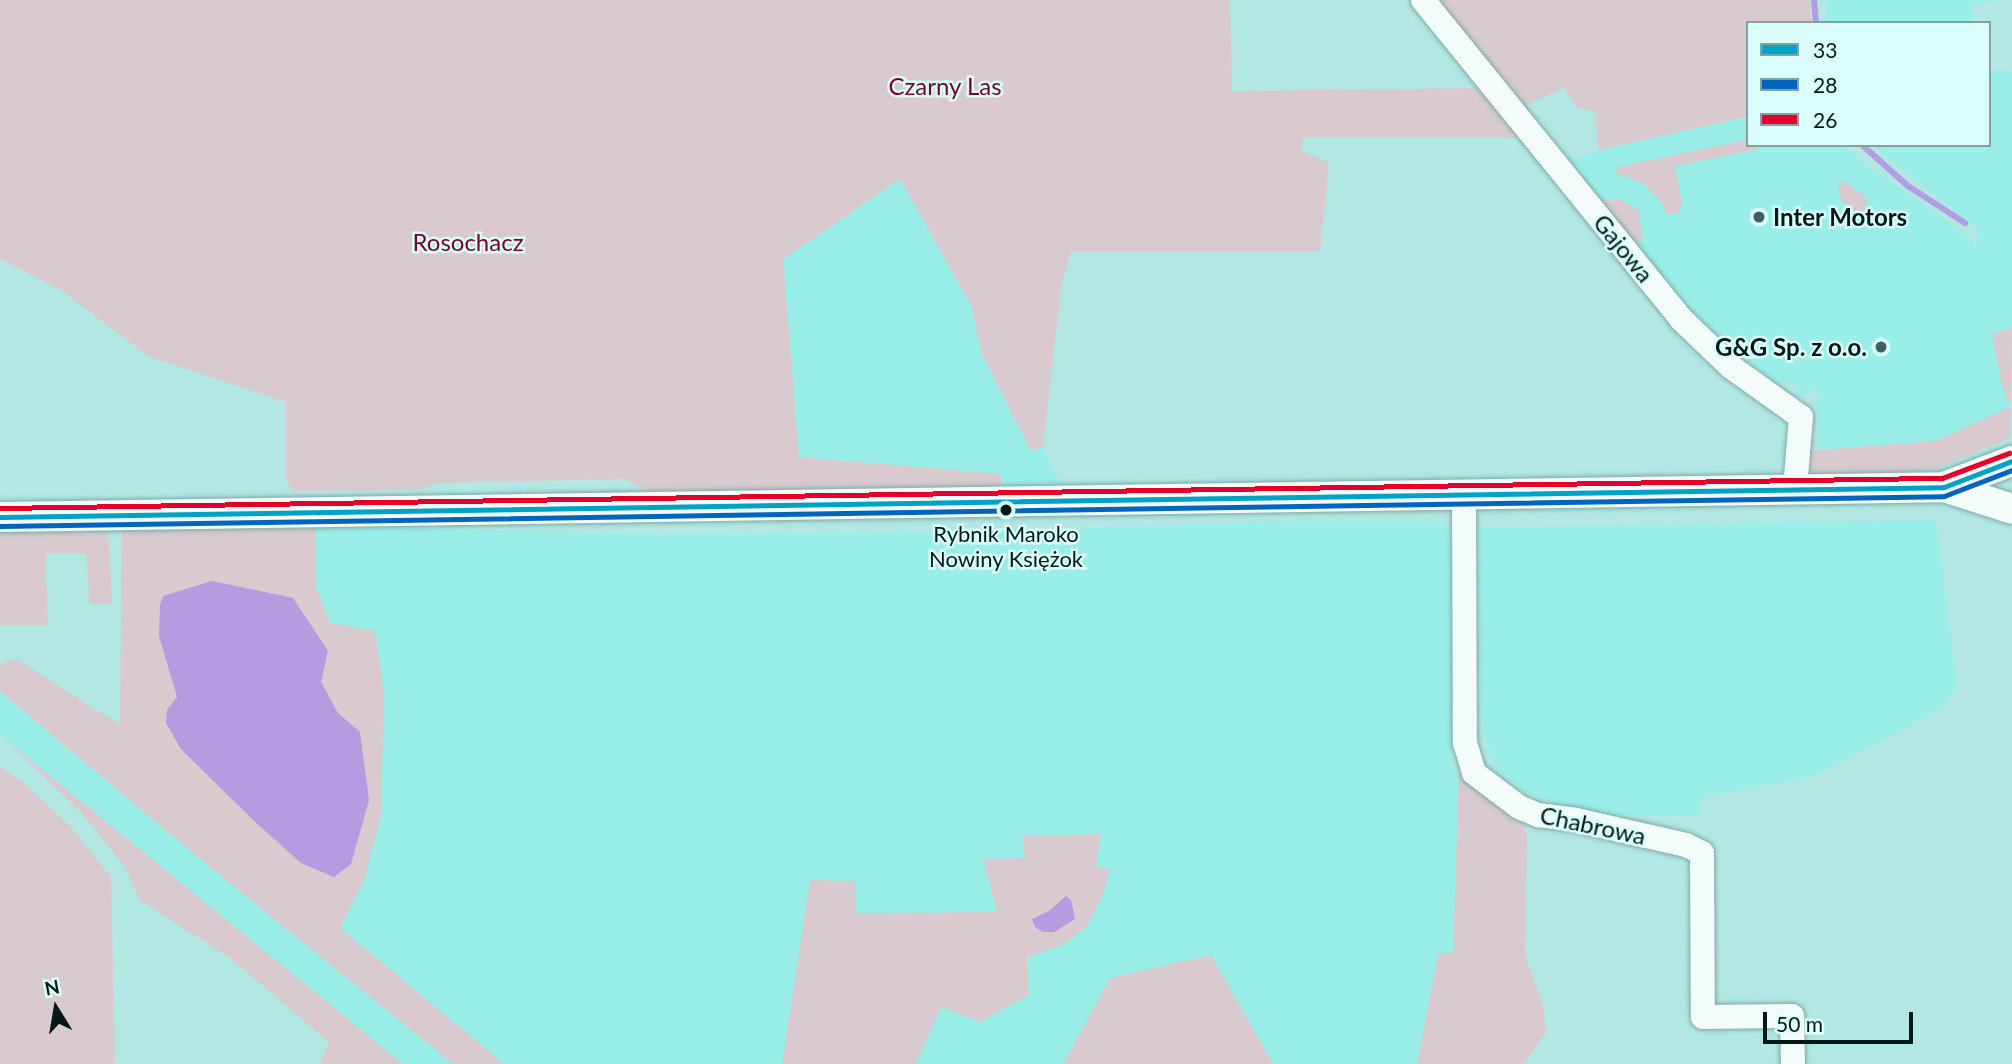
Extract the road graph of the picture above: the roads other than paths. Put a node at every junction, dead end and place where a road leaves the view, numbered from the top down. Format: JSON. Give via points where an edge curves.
{"nodes":[{"id":1,"x":1423,"y":0,"type":"edge"},
{"id":2,"x":2012,"y":461,"type":"edge"},
{"id":3,"x":1944,"y":487,"type":"junction"},
{"id":4,"x":1795,"y":489,"type":"junction"},
{"id":5,"x":1464,"y":495,"type":"junction"},
{"id":6,"x":2012,"y":509,"type":"edge"},
{"id":7,"x":0,"y":517,"type":"edge"},
{"id":8,"x":1793,"y":1064,"type":"edge"}],
"edges":[{"from":1,"to":4,"type":"street","name":"Gajowa","via":[[1681,319],[1731,367],[1801,416]]},
{"from":2,"to":3,"type":"street"},
{"from":3,"to":4,"type":"street"},
{"from":3,"to":6,"type":"street"},
{"from":4,"to":5,"type":"street"},
{"from":5,"to":7,"type":"street"},
{"from":5,"to":8,"type":"street","name":"Chabrowa","via":[[1465,743],[1474,772],[1538,816],[1577,820],[1686,845],[1702,853],[1703,1017],[1792,1016]]}]}
